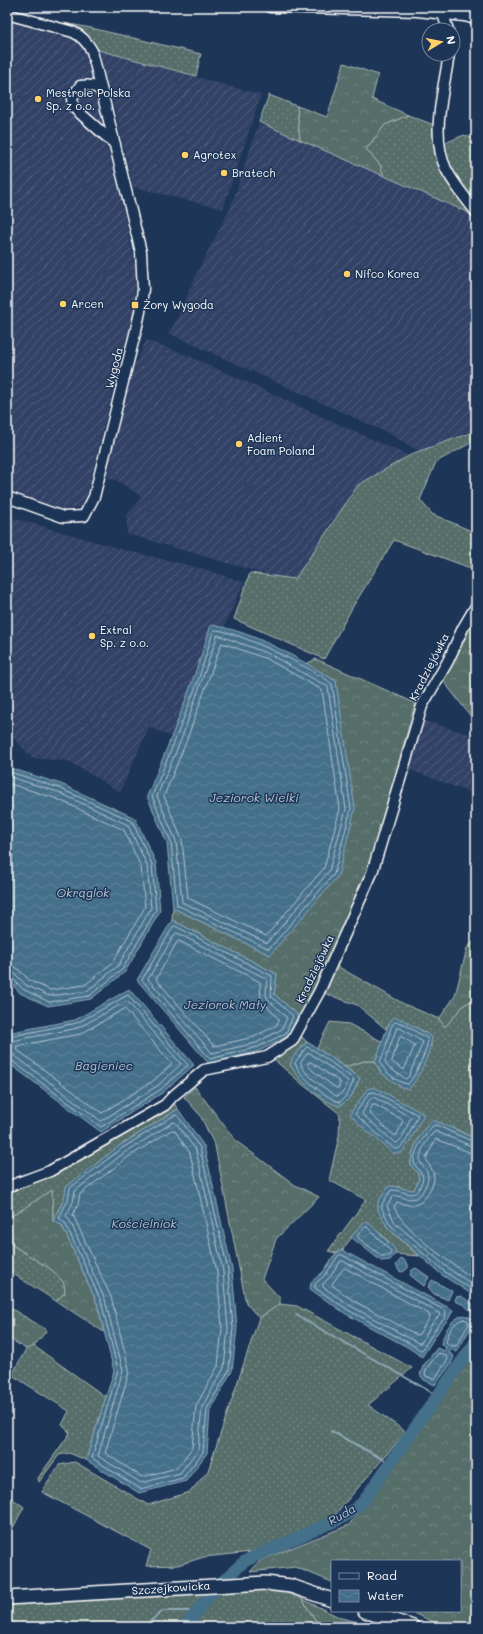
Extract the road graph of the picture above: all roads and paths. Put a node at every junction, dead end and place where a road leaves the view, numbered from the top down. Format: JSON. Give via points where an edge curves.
{"nodes":[{"id":1,"x":270,"y":7,"type":"edge"},
{"id":2,"x":7,"y":14,"type":"edge"},
{"id":3,"x":443,"y":14,"type":"junction"},
{"id":4,"x":476,"y":19,"type":"edge"},
{"id":5,"x":446,"y":22,"type":"edge"},
{"id":6,"x":449,"y":62,"type":"edge"},
{"id":7,"x":102,"y":91,"type":"junction"},
{"id":8,"x":115,"y":144,"type":"junction"},
{"id":9,"x":476,"y":212,"type":"edge"},
{"id":10,"x":7,"y":497,"type":"edge"},
{"id":11,"x":476,"y":606,"type":"edge"},
{"id":12,"x":7,"y":1187,"type":"edge"},
{"id":13,"x":7,"y":1598,"type":"edge"},
{"id":14,"x":331,"y":1600,"type":"edge"},
{"id":15,"x":368,"y":1612,"type":"edge"},
{"id":16,"x":413,"y":1627,"type":"edge"}],
"edges":[{"from":1,"to":3,"type":"street"},
{"from":2,"to":7,"type":"street","name":"Wygoda","via":[[79,35],[92,51]]},
{"from":3,"to":4,"type":"street"},
{"from":3,"to":5,"type":"street"},
{"from":6,"to":9,"type":"street","via":[[439,124],[439,145],[446,169]]},
{"from":7,"to":8,"type":"street","name":"Wygoda"},
{"from":7,"to":8,"type":"street","via":[[90,85],[80,86],[72,98],[73,107]]},
{"from":8,"to":10,"type":"street","name":"Wygoda","via":[[141,252],[142,289],[136,330],[94,497],[84,516],[63,518]]},
{"from":11,"to":12,"type":"street","name":"Kradziejówka","via":[[422,706],[372,874],[319,992],[292,1041],[267,1057],[204,1070],[166,1105],[50,1171]]},
{"from":13,"to":14,"type":"main road","name":"Szczejkowicka","via":[[265,1582],[291,1586]]},
{"from":15,"to":16,"type":"main road"}]}
